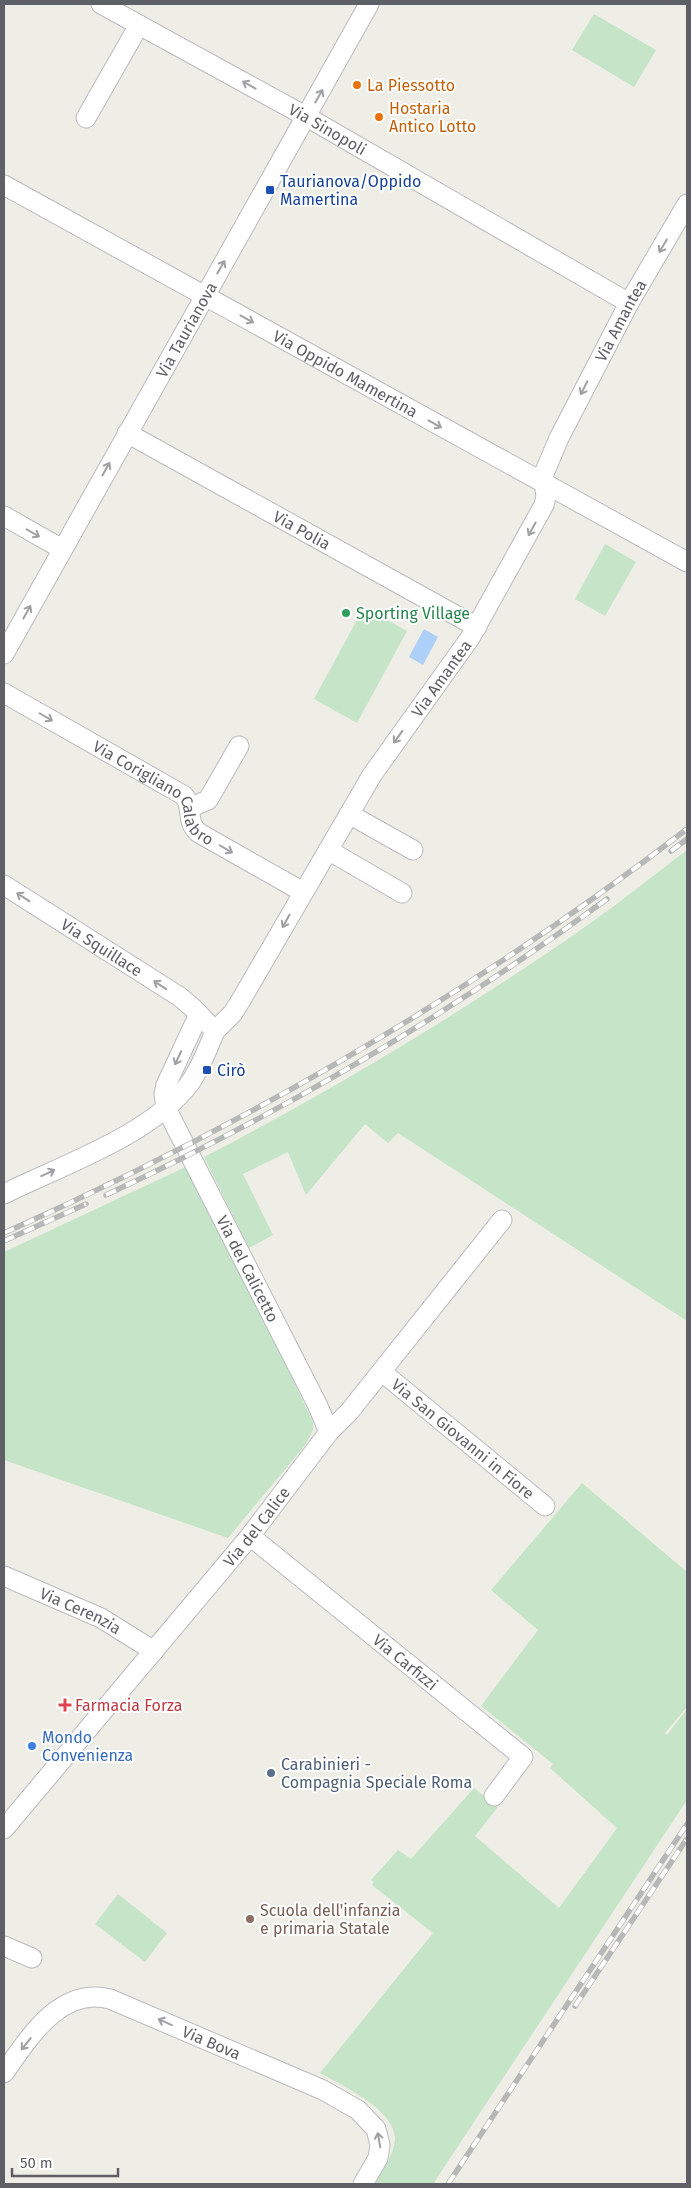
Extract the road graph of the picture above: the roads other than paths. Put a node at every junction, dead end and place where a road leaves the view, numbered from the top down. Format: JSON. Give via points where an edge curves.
{"nodes":[{"id":1,"x":101,"y":4,"type":"edge"},
{"id":2,"x":369,"y":4,"type":"edge"},
{"id":3,"x":140,"y":24,"type":"junction"},
{"id":4,"x":307,"y":117,"type":"junction"},
{"id":5,"x":86,"y":118,"type":"dead end"},
{"id":6,"x":4,"y":185,"type":"edge"},
{"id":7,"x":687,"y":204,"type":"edge"},
{"id":8,"x":204,"y":296,"type":"junction"},
{"id":9,"x":629,"y":303,"type":"junction"},
{"id":10,"x":127,"y":433,"type":"junction"},
{"id":11,"x":543,"y":483,"type":"junction"},
{"id":12,"x":4,"y":516,"type":"edge"},
{"id":13,"x":62,"y":549,"type":"junction"},
{"id":14,"x":687,"y":562,"type":"edge"},
{"id":15,"x":477,"y":627,"type":"junction"},
{"id":16,"x":4,"y":654,"type":"edge"},
{"id":17,"x":4,"y":693,"type":"edge"},
{"id":18,"x":239,"y":746,"type":"dead end"},
{"id":19,"x":189,"y":808,"type":"junction"},
{"id":20,"x":349,"y":814,"type":"junction"},
{"id":21,"x":328,"y":850,"type":"junction"},
{"id":22,"x":413,"y":850,"type":"dead end"},
{"id":23,"x":4,"y":885,"type":"edge"},
{"id":24,"x":303,"y":892,"type":"junction"},
{"id":25,"x":402,"y":893,"type":"dead end"},
{"id":26,"x":199,"y":1014,"type":"junction"},
{"id":27,"x":215,"y":1031,"type":"junction"},
{"id":28,"x":166,"y":1108,"type":"junction"},
{"id":29,"x":4,"y":1194,"type":"edge"},
{"id":30,"x":502,"y":1220,"type":"dead end"},
{"id":31,"x":382,"y":1372,"type":"junction"},
{"id":32,"x":329,"y":1432,"type":"junction"},
{"id":33,"x":545,"y":1506,"type":"dead end"},
{"id":34,"x":250,"y":1536,"type":"junction"},
{"id":35,"x":4,"y":1576,"type":"edge"},
{"id":36,"x":154,"y":1651,"type":"junction"},
{"id":37,"x":494,"y":1796,"type":"dead end"},
{"id":38,"x":4,"y":1829,"type":"edge"},
{"id":39,"x":4,"y":1946,"type":"edge"},
{"id":40,"x":32,"y":1958,"type":"dead end"},
{"id":41,"x":4,"y":2073,"type":"edge"},
{"id":42,"x":363,"y":2184,"type":"edge"}],
"edges":[{"from":1,"to":3,"type":"street","name":"Via Sinopoli"},
{"from":4,"to":2,"type":"street","name":"Via Taurianova","one_way":true},
{"from":4,"to":3,"type":"street","name":"Via Sinopoli","one_way":true},
{"from":3,"to":5,"type":"street"},
{"from":8,"to":4,"type":"street","name":"Via Taurianova","one_way":true},
{"from":4,"to":9,"type":"street","name":"Via Sinopoli"},
{"from":6,"to":8,"type":"street","name":"Via Oppido Mamertina"},
{"from":7,"to":9,"type":"street","name":"Via Amantea","one_way":true},
{"from":8,"to":10,"type":"street","name":"Via Taurianova"},
{"from":8,"to":11,"type":"street","name":"Via Oppido Mamertina","one_way":true},
{"from":9,"to":11,"type":"street","name":"Via Amantea","one_way":true,"via":[[559,438],[544,471]]},
{"from":13,"to":10,"type":"street","name":"Via Taurianova","one_way":true},
{"from":10,"to":15,"type":"street","name":"Via Polia"},
{"from":11,"to":14,"type":"street","name":"Via Oppido Mamertina"},
{"from":11,"to":15,"type":"street","name":"Via Amantea","one_way":true,"via":[[544,505]]},
{"from":12,"to":13,"type":"street","one_way":true},
{"from":16,"to":13,"type":"street","name":"Via Taurianova","one_way":true},
{"from":15,"to":20,"type":"street","name":"Via Amantea","one_way":true,"via":[[386,753]]},
{"from":17,"to":19,"type":"street","name":"Via Corigliano Calabro","one_way":true,"via":[[183,796],[188,800]]},
{"from":18,"to":19,"type":"street","via":[[208,800]]},
{"from":19,"to":24,"type":"street","name":"Via Corigliano Calabro","one_way":true,"via":[[191,824],[199,833]]},
{"from":20,"to":21,"type":"street","name":"Via Amantea"},
{"from":20,"to":22,"type":"street"},
{"from":21,"to":24,"type":"street","name":"Via Amantea"},
{"from":21,"to":25,"type":"street"},
{"from":26,"to":23,"type":"street","name":"Via Squillace","one_way":true,"via":[[180,998]]},
{"from":24,"to":27,"type":"street","name":"Via Amantea","one_way":true,"via":[[237,1007]]},
{"from":26,"to":27,"type":"street","name":"Via Squillace"},
{"from":26,"to":28,"type":"street","one_way":true,"via":[[166,1085]]},
{"from":27,"to":28,"type":"street","name":"Via Amantea","via":[[194,1076]]},
{"from":29,"to":28,"type":"street","name":"Via Amantea","one_way":true,"via":[[114,1142]]},
{"from":28,"to":32,"type":"street","name":"Via del Calicetto"},
{"from":30,"to":31,"type":"street","name":"Via del Calice"},
{"from":31,"to":32,"type":"street","name":"Via del Calice"},
{"from":31,"to":33,"type":"street","name":"Via San Giovanni in Fiore"},
{"from":32,"to":34,"type":"street","name":"Via del Calice"},
{"from":34,"to":36,"type":"street","name":"Via del Calice"},
{"from":34,"to":37,"type":"street","name":"Via Carfizzi","via":[[523,1757]]},
{"from":35,"to":36,"type":"street","name":"Via Cerenzia","via":[[101,1618]]},
{"from":36,"to":38,"type":"street","name":"Via del Calice"},
{"from":39,"to":40,"type":"street"},
{"from":42,"to":41,"type":"street","name":"Via Bova","one_way":true,"via":[[378,2158],[380,2145],[376,2129],[358,2110],[323,2090],[110,1998],[90,1996],[59,2008]]}]}
